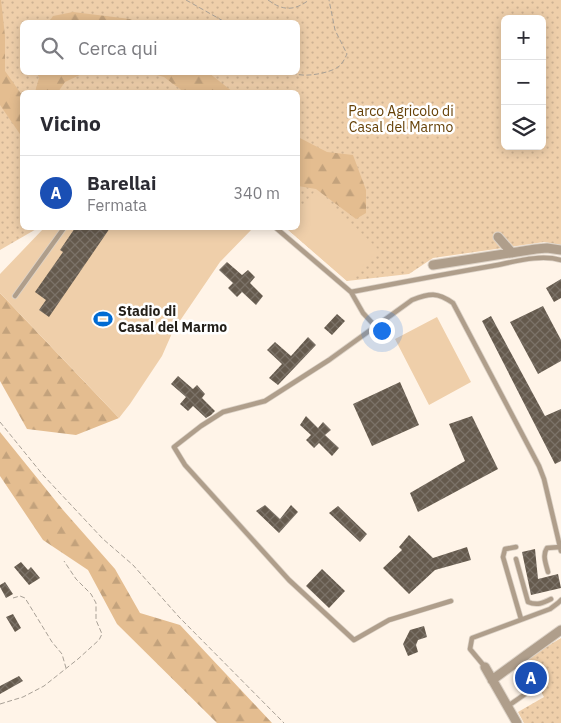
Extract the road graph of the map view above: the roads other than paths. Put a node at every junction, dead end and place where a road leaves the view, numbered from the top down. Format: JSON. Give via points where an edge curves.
{"nodes":[{"id":1,"x":63,"y":230,"type":"edge"},
{"id":2,"x":278,"y":230,"type":"edge"},
{"id":3,"x":498,"y":237,"type":"dead end"},
{"id":4,"x":561,"y":250,"type":"edge"},
{"id":5,"x":512,"y":253,"type":"junction"},
{"id":6,"x":561,"y":260,"type":"edge"},
{"id":7,"x":434,"y":265,"type":"dead end"},
{"id":8,"x":351,"y":292,"type":"junction"},
{"id":9,"x":16,"y":296,"type":"dead end"},
{"id":10,"x":375,"y":326,"type":"junction"},
{"id":11,"x":516,"y":547,"type":"dead end"},
{"id":12,"x":560,"y":549,"type":"edge"},
{"id":13,"x":516,"y":559,"type":"dead end"},
{"id":14,"x":548,"y":572,"type":"dead end"},
{"id":15,"x":523,"y":585,"type":"junction"},
{"id":16,"x":512,"y":589,"type":"junction"},
{"id":17,"x":551,"y":599,"type":"dead end"},
{"id":18,"x":451,"y":600,"type":"dead end"},
{"id":19,"x":561,"y":600,"type":"edge"},
{"id":20,"x":521,"y":619,"type":"junction"},
{"id":21,"x":561,"y":630,"type":"edge"},
{"id":22,"x":514,"y":664,"type":"junction"},
{"id":23,"x":485,"y":667,"type":"joint"},
{"id":24,"x":492,"y":680,"type":"junction"},
{"id":25,"x":508,"y":706,"type":"junction"},
{"id":26,"x":517,"y":723,"type":"edge"}],
"edges":[{"from":1,"to":9,"type":"lane"},
{"from":2,"to":8,"type":"lane"},
{"from":3,"to":5,"type":"street"},
{"from":4,"to":5,"type":"street","via":[[547,248]]},
{"from":5,"to":7,"type":"street"},
{"from":6,"to":8,"type":"lane","via":[[550,257],[533,259]]},
{"from":8,"to":10,"type":"lane"},
{"from":10,"to":12,"type":"lane","via":[[412,300],[426,295],[443,296],[453,303],[539,466]]},
{"from":10,"to":18,"type":"lane","via":[[265,401],[223,412],[174,447],[185,464],[289,580],[354,640],[389,620]]},
{"from":11,"to":16,"type":"lane","via":[[505,550],[503,557]]},
{"from":12,"to":14,"type":"lane","via":[[547,548],[545,551]]},
{"from":13,"to":15,"type":"lane"},
{"from":15,"to":16,"type":"lane"},
{"from":15,"to":17,"type":"lane","via":[[528,602],[540,604]]},
{"from":16,"to":20,"type":"lane"},
{"from":19,"to":20,"type":"lane","via":[[550,609]]},
{"from":20,"to":23,"type":"lane","via":[[472,638],[470,649]]},
{"from":21,"to":22,"type":"street"},
{"from":22,"to":24,"type":"street"},
{"from":22,"to":25,"type":"lane","via":[[531,690]]},
{"from":23,"to":24,"type":"street"},
{"from":24,"to":25,"type":"street"},
{"from":25,"to":26,"type":"street"}]}
